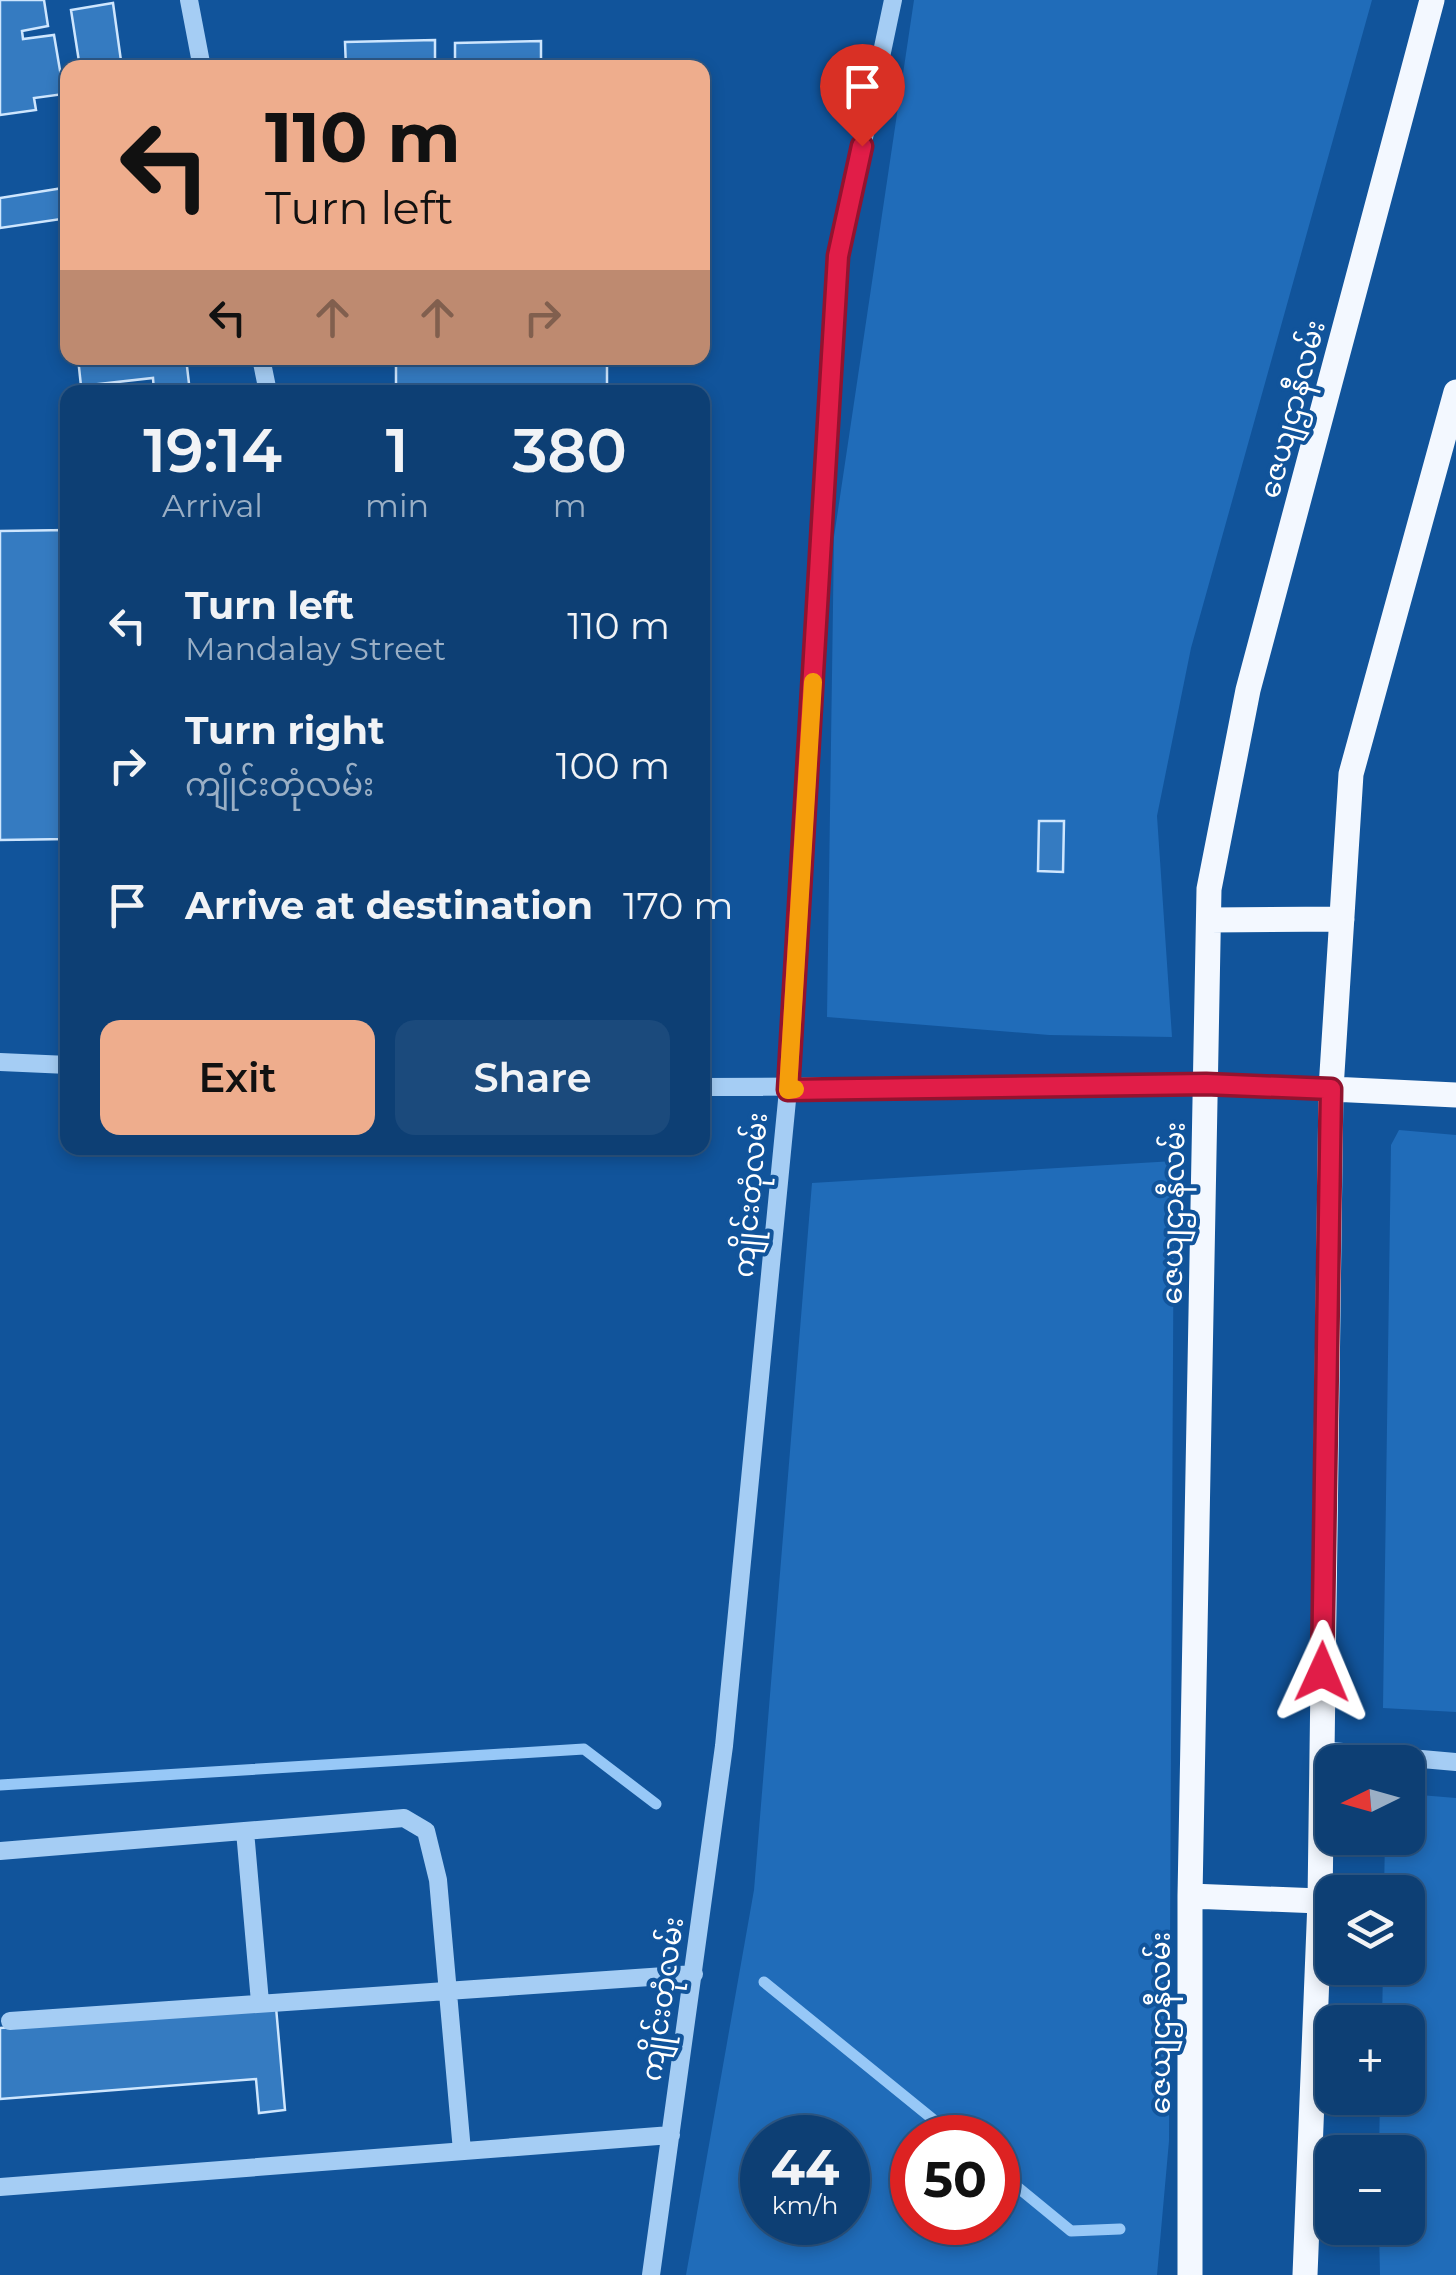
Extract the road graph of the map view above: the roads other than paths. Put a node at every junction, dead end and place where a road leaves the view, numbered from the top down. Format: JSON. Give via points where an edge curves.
{"nodes":[{"id":1,"x":189,"y":0,"type":"edge"},
{"id":2,"x":894,"y":0,"type":"edge"},
{"id":3,"x":1432,"y":0,"type":"edge"},
{"id":4,"x":200,"y":60,"type":"edge"},
{"id":5,"x":1456,"y":392,"type":"edge"},
{"id":6,"x":1342,"y":919,"type":"junction"},
{"id":7,"x":1209,"y":920,"type":"junction"},
{"id":8,"x":0,"y":1062,"type":"edge"},
{"id":9,"x":60,"y":1065,"type":"edge"},
{"id":10,"x":1206,"y":1084,"type":"junction"},
{"id":11,"x":710,"y":1087,"type":"edge"},
{"id":12,"x":1331,"y":1089,"type":"junction"},
{"id":13,"x":788,"y":1090,"type":"junction"},
{"id":14,"x":1456,"y":1095,"type":"edge"},
{"id":15,"x":1320,"y":1745,"type":"edge"},
{"id":16,"x":1425,"y":1759,"type":"edge"},
{"id":17,"x":1456,"y":1762,"type":"edge"},
{"id":18,"x":245,"y":1831,"type":"junction"},
{"id":19,"x":0,"y":1851,"type":"edge"},
{"id":20,"x":1190,"y":1896,"type":"junction"},
{"id":21,"x":1315,"y":1901,"type":"edge"},
{"id":22,"x":694,"y":1974,"type":"junction"},
{"id":23,"x":1317,"y":1985,"type":"edge"},
{"id":24,"x":448,"y":1988,"type":"junction"},
{"id":25,"x":260,"y":2002,"type":"junction"},
{"id":26,"x":10,"y":2021,"type":"dead end"},
{"id":27,"x":671,"y":2134,"type":"junction"},
{"id":28,"x":462,"y":2151,"type":"junction"},
{"id":29,"x":0,"y":2187,"type":"edge"},
{"id":30,"x":652,"y":2275,"type":"edge"},
{"id":31,"x":1190,"y":2275,"type":"edge"},
{"id":32,"x":1305,"y":2275,"type":"edge"}],
"edges":[{"from":1,"to":4,"type":"street"},
{"from":2,"to":13,"type":"street","name":"ကျိုင်းတုံလမ်း","via":[[838,256]]},
{"from":3,"to":7,"type":"main road","name":"ဇေယျဌာနီလမ်း","via":[[1248,690],[1209,889]]},
{"from":5,"to":6,"type":"main road","via":[[1350,774]]},
{"from":6,"to":7,"type":"main road"},
{"from":6,"to":12,"type":"main road"},
{"from":7,"to":10,"type":"main road","name":"ဇေယျဌာနီလမ်း"},
{"from":8,"to":9,"type":"street"},
{"from":10,"to":12,"type":"street"},
{"from":10,"to":13,"type":"street"},
{"from":10,"to":20,"type":"main road","name":"ဇေယျဌာနီလမ်း"},
{"from":11,"to":13,"type":"street"},
{"from":12,"to":14,"type":"main road"},
{"from":12,"to":15,"type":"main road"},
{"from":13,"to":22,"type":"street","name":"ကျိုင်းတုံလမ်း","via":[[724,1746]]},
{"from":16,"to":17,"type":"street"},
{"from":18,"to":19,"type":"street"},
{"from":18,"to":24,"type":"street","via":[[404,1818],[426,1831],[438,1880]]},
{"from":18,"to":25,"type":"street"},
{"from":20,"to":21,"type":"main road"},
{"from":20,"to":31,"type":"main road","name":"ဇေယျဌာနီလမ်း"},
{"from":22,"to":24,"type":"street"},
{"from":22,"to":27,"type":"street","name":"ကျိုင်းတုံလမ်း"},
{"from":23,"to":32,"type":"main road"},
{"from":24,"to":25,"type":"street"},
{"from":24,"to":28,"type":"street"},
{"from":25,"to":26,"type":"street"},
{"from":27,"to":28,"type":"street"},
{"from":27,"to":30,"type":"street","name":"ကျိုင်းတုံလမ်း"},
{"from":28,"to":29,"type":"street"}]}
